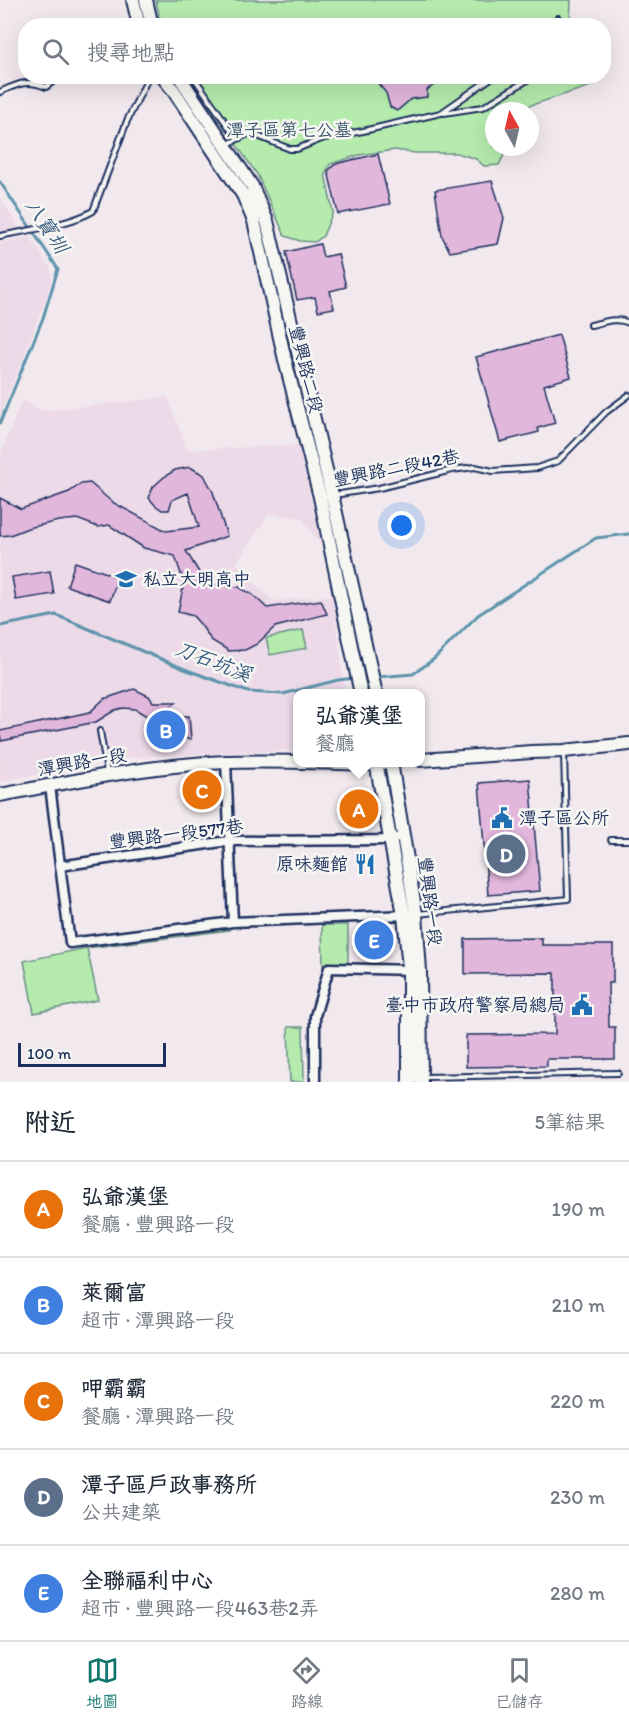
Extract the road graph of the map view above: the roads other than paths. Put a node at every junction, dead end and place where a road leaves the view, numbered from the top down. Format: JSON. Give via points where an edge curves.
{"nodes":[{"id":1,"x":133,"y":0,"type":"edge"},
{"id":2,"x":146,"y":0,"type":"edge"},
{"id":3,"x":137,"y":18,"type":"edge"},
{"id":4,"x":150,"y":18,"type":"edge"},
{"id":5,"x":18,"y":84,"type":"edge"},
{"id":6,"x":145,"y":84,"type":"edge"},
{"id":7,"x":168,"y":84,"type":"edge"},
{"id":8,"x":189,"y":84,"type":"edge"},
{"id":9,"x":191,"y":84,"type":"edge"},
{"id":10,"x":483,"y":84,"type":"edge"},
{"id":11,"x":521,"y":84,"type":"edge"},
{"id":12,"x":0,"y":92,"type":"edge"},
{"id":13,"x":441,"y":113,"type":"junction"},
{"id":14,"x":242,"y":136,"type":"junction"},
{"id":15,"x":225,"y":146,"type":"junction"},
{"id":16,"x":0,"y":236,"type":"edge"},
{"id":17,"x":629,"y":323,"type":"edge"},
{"id":18,"x":591,"y":325,"type":"dead end"},
{"id":19,"x":629,"y":395,"type":"edge"},
{"id":20,"x":326,"y":496,"type":"junction"},
{"id":21,"x":361,"y":689,"type":"edge"},
{"id":22,"x":374,"y":689,"type":"edge"},
{"id":23,"x":100,"y":731,"type":"dead end"},
{"id":24,"x":629,"y":744,"type":"edge"},
{"id":25,"x":564,"y":752,"type":"junction"},
{"id":26,"x":425,"y":760,"type":"edge"},
{"id":27,"x":226,"y":762,"type":"junction"},
{"id":28,"x":293,"y":762,"type":"edge"},
{"id":29,"x":380,"y":767,"type":"edge"},
{"id":30,"x":392,"y":767,"type":"edge"},
{"id":31,"x":108,"y":775,"type":"junction"},
{"id":32,"x":50,"y":786,"type":"junction"},
{"id":33,"x":0,"y":795,"type":"edge"},
{"id":34,"x":404,"y":834,"type":"junction"},
{"id":35,"x":390,"y":840,"type":"junction"},
{"id":36,"x":611,"y":840,"type":"dead end"},
{"id":37,"x":629,"y":840,"type":"edge"},
{"id":38,"x":228,"y":841,"type":"junction"},
{"id":39,"x":60,"y":866,"type":"junction"},
{"id":40,"x":410,"y":915,"type":"junction"},
{"id":41,"x":233,"y":922,"type":"junction"},
{"id":42,"x":414,"y":970,"type":"junction"},
{"id":43,"x":618,"y":1073,"type":"dead end"},
{"id":44,"x":417,"y":1080,"type":"edge"},
{"id":45,"x":315,"y":1082,"type":"edge"}],
"edges":[{"from":1,"to":3,"type":"street"},
{"from":2,"to":4,"type":"street"},
{"from":5,"to":12,"type":"lane"},
{"from":6,"to":16,"type":"lane","via":[[93,211]]},
{"from":7,"to":20,"type":"street","name":"豐興路二段","via":[[243,195],[254,221],[285,360]]},
{"from":8,"to":15,"type":"street","name":"豐興路二段"},
{"from":9,"to":14,"type":"lane","via":[[235,136]]},
{"from":10,"to":13,"type":"lane"},
{"from":11,"to":13,"type":"lane","via":[[483,107]]},
{"from":13,"to":14,"type":"lane","via":[[324,138],[297,149],[250,133]]},
{"from":14,"to":15,"type":"lane"},
{"from":15,"to":20,"type":"street","name":"豐興路二段","via":[[252,186],[267,221]]},
{"from":17,"to":18,"type":"lane","via":[[616,319]]},
{"from":19,"to":20,"type":"lane","name":"豐興路二段42巷","via":[[606,412],[558,461],[537,468],[493,471],[475,466]]},
{"from":20,"to":21,"type":"street","name":"豐興路二段"},
{"from":20,"to":22,"type":"street","name":"豐興路二段"},
{"from":23,"to":31,"type":"lane"},
{"from":24,"to":25,"type":"street"},
{"from":25,"to":26,"type":"street"},
{"from":25,"to":40,"type":"lane","via":[[568,899]]},
{"from":27,"to":28,"type":"street","name":"潭興路一段"},
{"from":27,"to":31,"type":"street","name":"潭興路一段"},
{"from":27,"to":38,"type":"street"},
{"from":29,"to":35,"type":"street","name":"豐興路一段"},
{"from":30,"to":34,"type":"street","name":"豐興路一段"},
{"from":31,"to":32,"type":"street","name":"潭興路一段"},
{"from":32,"to":33,"type":"street","name":"潭興路一段"},
{"from":32,"to":39,"type":"street"},
{"from":34,"to":35,"type":"street","name":"豐興路一段577巷"},
{"from":34,"to":40,"type":"street","name":"豐興路一段"},
{"from":35,"to":38,"type":"street","name":"豐興路一段577巷"},
{"from":35,"to":40,"type":"street","name":"豐興路一段"},
{"from":36,"to":37,"type":"lane"},
{"from":38,"to":39,"type":"street","name":"豐興路一段577巷"},
{"from":38,"to":41,"type":"street"},
{"from":39,"to":41,"type":"street","via":[[70,943]]},
{"from":40,"to":41,"type":"street"},
{"from":40,"to":42,"type":"street","name":"豐興路一段"},
{"from":42,"to":44,"type":"street","name":"豐興路一段"},
{"from":42,"to":45,"type":"street","via":[[329,968],[315,1016]]},
{"from":43,"to":44,"type":"lane"}]}
